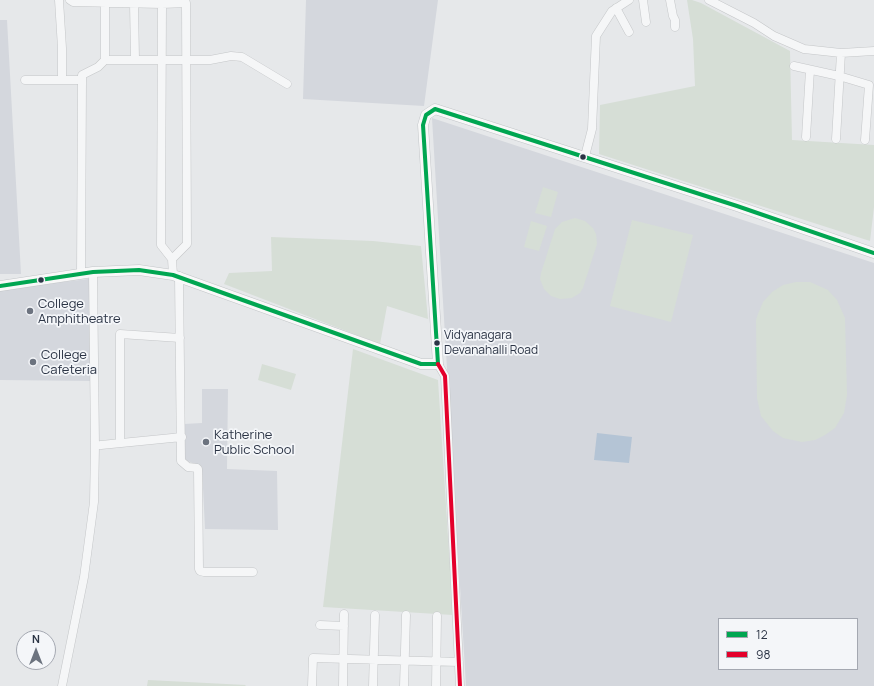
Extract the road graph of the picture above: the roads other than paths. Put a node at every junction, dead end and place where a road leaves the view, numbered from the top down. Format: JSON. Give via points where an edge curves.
{"nodes":[{"id":1,"x":59,"y":0,"type":"edge"},
{"id":2,"x":70,"y":0,"type":"edge"},
{"id":3,"x":629,"y":0,"type":"edge"},
{"id":4,"x":643,"y":0,"type":"edge"},
{"id":5,"x":670,"y":0,"type":"edge"},
{"id":6,"x":709,"y":0,"type":"edge"},
{"id":7,"x":162,"y":2,"type":"edge"},
{"id":8,"x":105,"y":3,"type":"junction"},
{"id":9,"x":131,"y":3,"type":"edge"},
{"id":10,"x":617,"y":5,"type":"edge"},
{"id":11,"x":646,"y":22,"type":"dead end"},
{"id":12,"x":675,"y":27,"type":"dead end"},
{"id":13,"x":629,"y":32,"type":"dead end"},
{"id":14,"x":874,"y":51,"type":"edge"},
{"id":15,"x":841,"y":53,"type":"junction"},
{"id":16,"x":135,"y":59,"type":"junction"},
{"id":17,"x":161,"y":59,"type":"junction"},
{"id":18,"x":187,"y":59,"type":"junction"},
{"id":19,"x":105,"y":60,"type":"junction"},
{"id":20,"x":794,"y":66,"type":"dead end"},
{"id":21,"x":810,"y":70,"type":"junction"},
{"id":22,"x":840,"y":76,"type":"junction"},
{"id":23,"x":25,"y":80,"type":"dead end"},
{"id":24,"x":62,"y":80,"type":"junction"},
{"id":25,"x":82,"y":80,"type":"junction"},
{"id":26,"x":287,"y":84,"type":"dead end"},
{"id":27,"x":806,"y":137,"type":"dead end"},
{"id":28,"x":836,"y":139,"type":"dead end"},
{"id":29,"x":865,"y":140,"type":"dead end"},
{"id":30,"x":585,"y":156,"type":"junction"},
{"id":31,"x":874,"y":253,"type":"edge"},
{"id":32,"x":172,"y":259,"type":"junction"},
{"id":33,"x":93,"y":272,"type":"junction"},
{"id":34,"x":81,"y":274,"type":"junction"},
{"id":35,"x":176,"y":276,"type":"junction"},
{"id":36,"x":0,"y":286,"type":"edge"},
{"id":37,"x":180,"y":338,"type":"junction"},
{"id":38,"x":438,"y":364,"type":"junction"},
{"id":39,"x":182,"y":437,"type":"junction"},
{"id":40,"x":120,"y":443,"type":"junction"},
{"id":41,"x":101,"y":445,"type":"dead end"},
{"id":42,"x":253,"y":572,"type":"dead end"},
{"id":43,"x":344,"y":614,"type":"dead end"},
{"id":44,"x":374,"y":615,"type":"dead end"},
{"id":45,"x":406,"y":615,"type":"dead end"},
{"id":46,"x":437,"y":616,"type":"dead end"},
{"id":47,"x":320,"y":625,"type":"dead end"},
{"id":48,"x":344,"y":626,"type":"junction"},
{"id":49,"x":343,"y":659,"type":"junction"},
{"id":50,"x":374,"y":660,"type":"junction"},
{"id":51,"x":405,"y":661,"type":"junction"},
{"id":52,"x":436,"y":662,"type":"junction"},
{"id":53,"x":459,"y":662,"type":"junction"},
{"id":54,"x":62,"y":686,"type":"edge"},
{"id":55,"x":312,"y":686,"type":"edge"},
{"id":56,"x":343,"y":686,"type":"edge"},
{"id":57,"x":373,"y":686,"type":"edge"},
{"id":58,"x":404,"y":686,"type":"edge"},
{"id":59,"x":436,"y":686,"type":"edge"},
{"id":60,"x":460,"y":686,"type":"edge"}],
"edges":[{"from":1,"to":24,"type":"street"},
{"from":2,"to":8,"type":"street"},
{"from":3,"to":10,"type":"street"},
{"from":4,"to":11,"type":"street"},
{"from":5,"to":12,"type":"street"},
{"from":6,"to":15,"type":"street","via":[[774,36],[804,49]]},
{"from":7,"to":9,"type":"street"},
{"from":7,"to":17,"type":"street"},
{"from":7,"to":18,"type":"street","via":[[186,3]]},
{"from":8,"to":9,"type":"street"},
{"from":8,"to":19,"type":"street"},
{"from":9,"to":16,"type":"street"},
{"from":10,"to":13,"type":"street"},
{"from":10,"to":30,"type":"street","via":[[596,36],[592,129]]},
{"from":14,"to":15,"type":"street"},
{"from":15,"to":22,"type":"street"},
{"from":16,"to":17,"type":"street"},
{"from":16,"to":19,"type":"street"},
{"from":17,"to":18,"type":"street"},
{"from":17,"to":32,"type":"street","via":[[161,245]]},
{"from":18,"to":26,"type":"street","via":[[242,57]]},
{"from":18,"to":32,"type":"street","via":[[186,244]]},
{"from":19,"to":25,"type":"street","via":[[98,67],[82,75]]},
{"from":20,"to":21,"type":"street"},
{"from":21,"to":22,"type":"street"},
{"from":21,"to":27,"type":"street"},
{"from":22,"to":28,"type":"street"},
{"from":22,"to":29,"type":"street","via":[[869,85]]},
{"from":23,"to":24,"type":"street"},
{"from":24,"to":25,"type":"street"},
{"from":25,"to":34,"type":"street"},
{"from":30,"to":31,"type":"main road"},
{"from":30,"to":38,"type":"main road","via":[[436,109],[426,115],[423,125]]},
{"from":32,"to":35,"type":"street"},
{"from":33,"to":34,"type":"main road"},
{"from":33,"to":35,"type":"main road","via":[[139,270]]},
{"from":33,"to":54,"type":"street","via":[[94,502],[84,577]]},
{"from":34,"to":36,"type":"main road"},
{"from":35,"to":37,"type":"street"},
{"from":35,"to":38,"type":"main road","via":[[421,364]]},
{"from":37,"to":39,"type":"street"},
{"from":37,"to":40,"type":"street","via":[[120,334]]},
{"from":38,"to":53,"type":"street","via":[[445,376]]},
{"from":39,"to":40,"type":"street"},
{"from":39,"to":42,"type":"street","via":[[182,461],[186,466],[198,469],[199,570]]},
{"from":40,"to":41,"type":"street"},
{"from":43,"to":48,"type":"street"},
{"from":44,"to":50,"type":"street"},
{"from":45,"to":51,"type":"street"},
{"from":46,"to":52,"type":"street"},
{"from":47,"to":48,"type":"street"},
{"from":48,"to":49,"type":"street"},
{"from":49,"to":50,"type":"street"},
{"from":49,"to":55,"type":"street","via":[[313,658]]},
{"from":49,"to":56,"type":"street"},
{"from":50,"to":51,"type":"street"},
{"from":50,"to":57,"type":"street"},
{"from":51,"to":52,"type":"street"},
{"from":51,"to":58,"type":"street"},
{"from":52,"to":53,"type":"street"},
{"from":52,"to":59,"type":"street"},
{"from":53,"to":60,"type":"street"}]}
